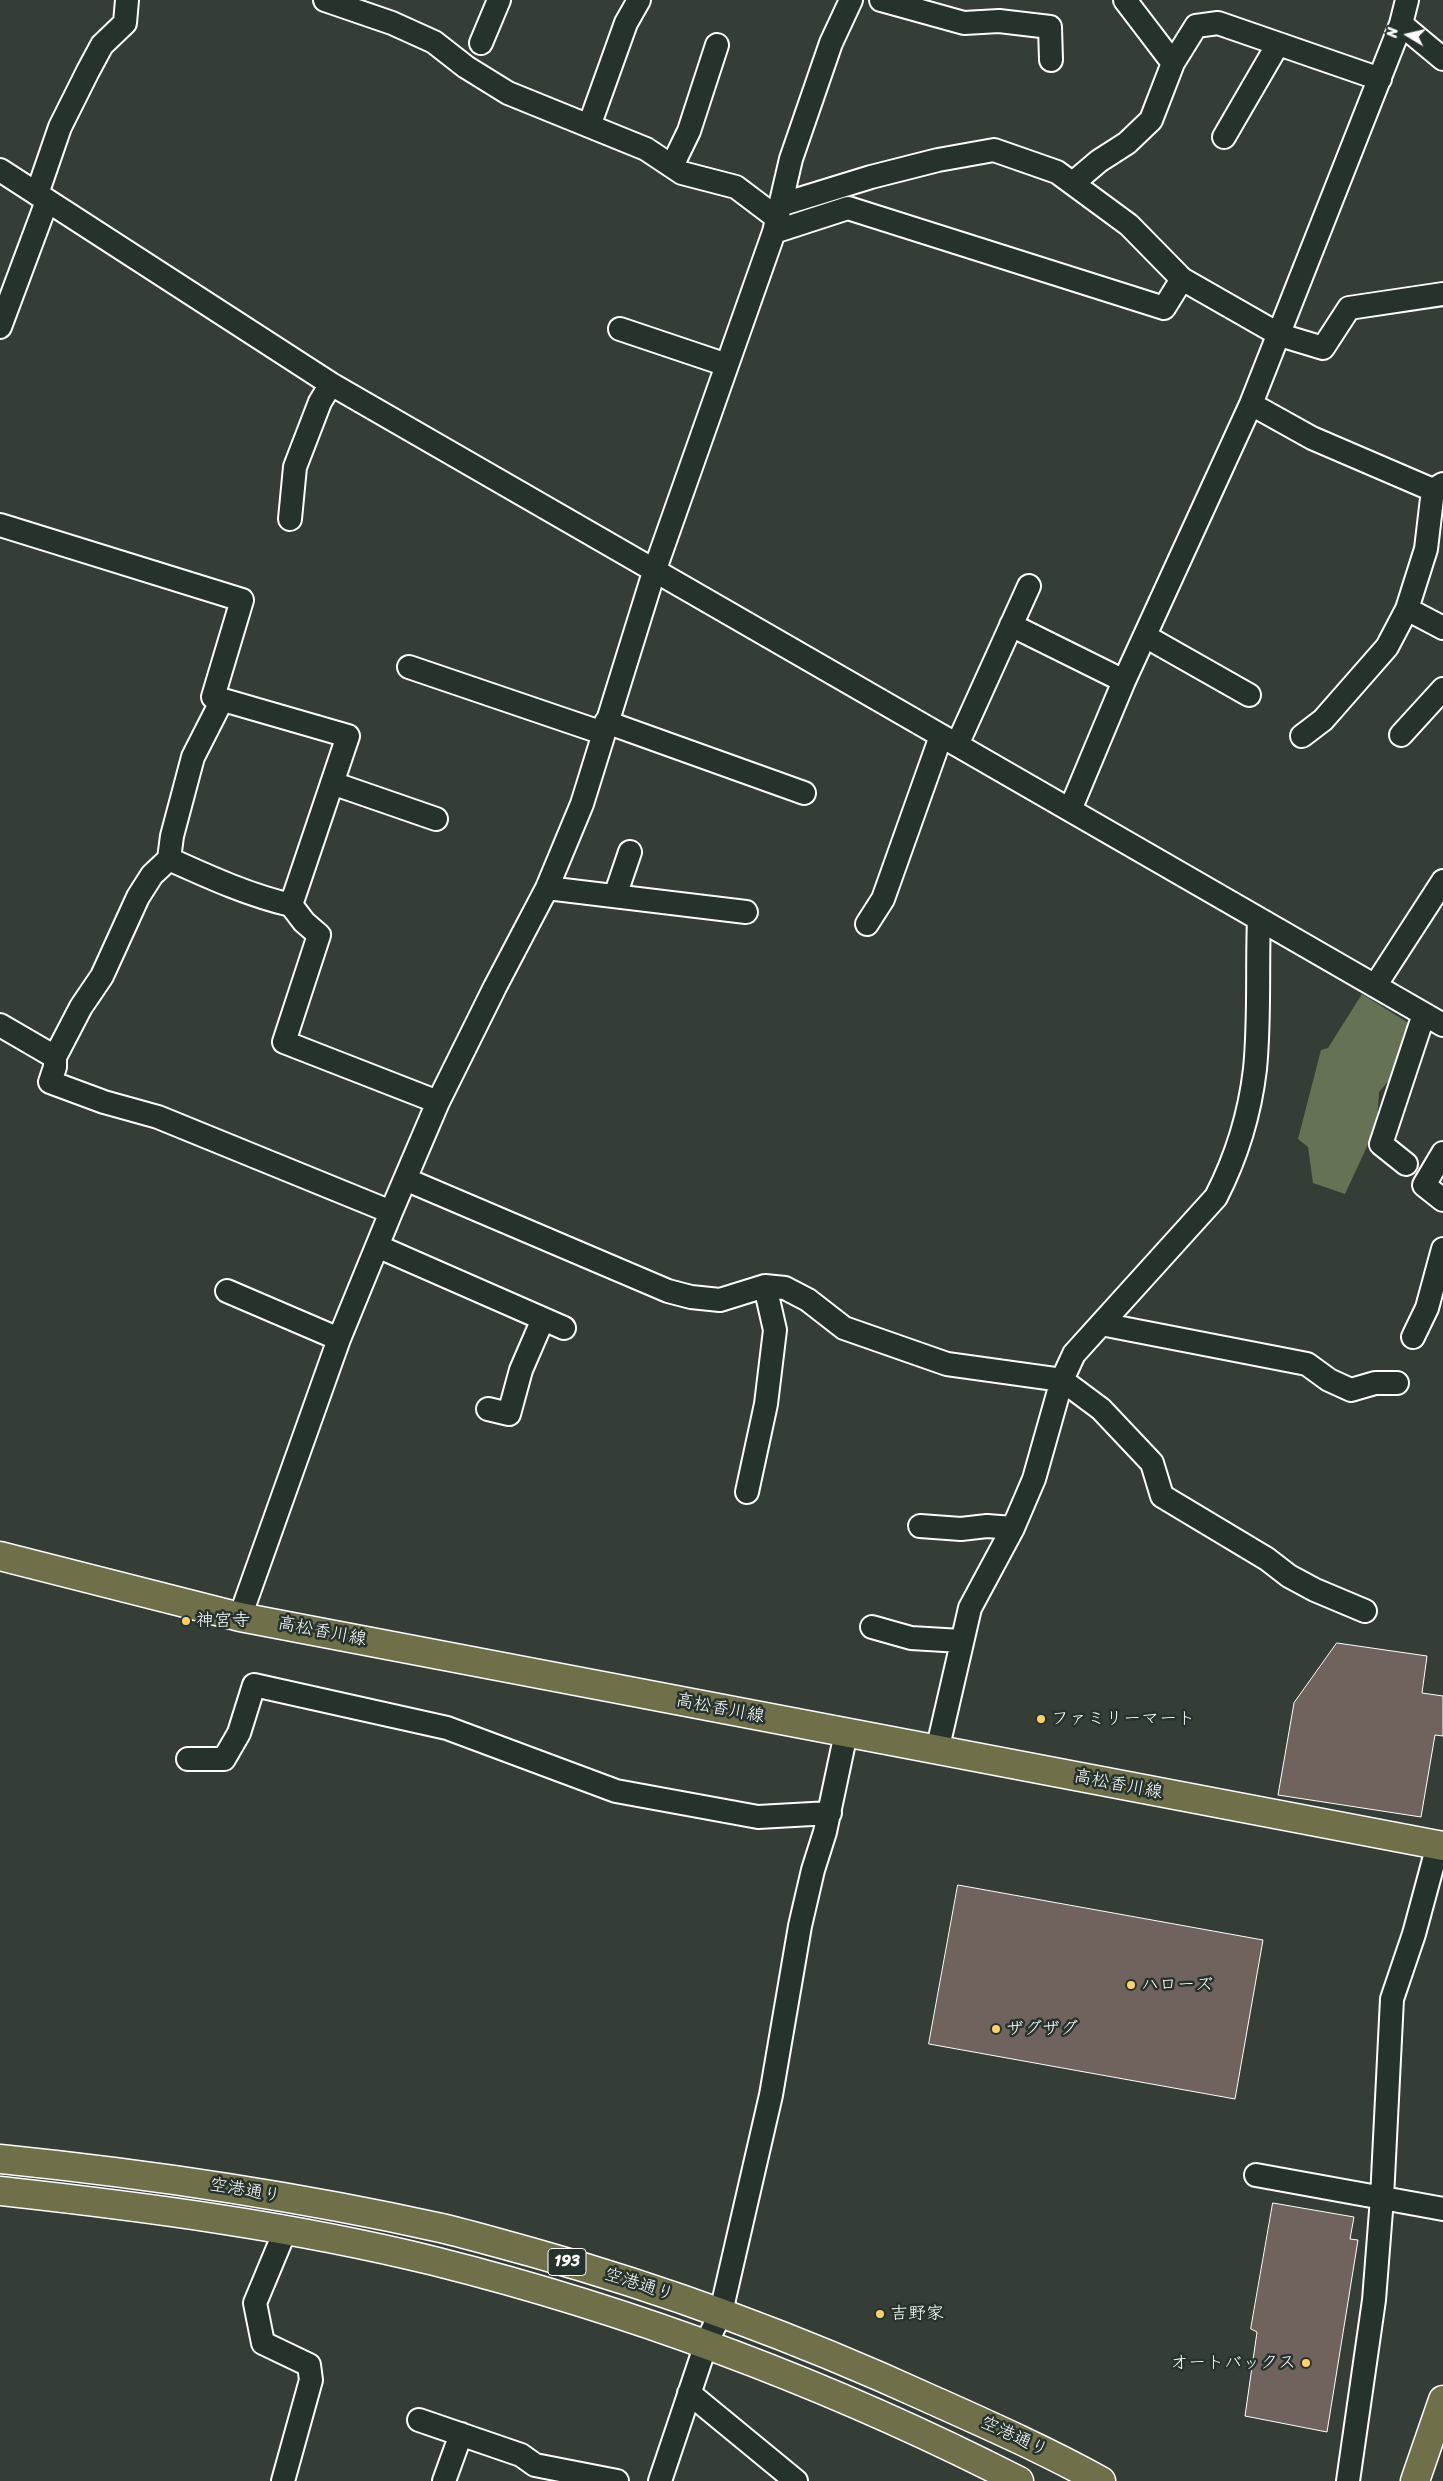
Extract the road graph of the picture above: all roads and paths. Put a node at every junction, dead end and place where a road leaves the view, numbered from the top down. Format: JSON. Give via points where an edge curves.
{"nodes":[{"id":1,"x":127,"y":0,"type":"edge"},
{"id":2,"x":326,"y":0,"type":"edge"},
{"id":3,"x":499,"y":0,"type":"edge"},
{"id":4,"x":638,"y":0,"type":"edge"},
{"id":5,"x":851,"y":0,"type":"edge"},
{"id":6,"x":881,"y":0,"type":"edge"},
{"id":7,"x":1125,"y":0,"type":"edge"},
{"id":8,"x":1407,"y":0,"type":"edge"},
{"id":9,"x":1401,"y":24,"type":"junction"},
{"id":10,"x":481,"y":42,"type":"dead end"},
{"id":11,"x":1278,"y":44,"type":"junction"},
{"id":12,"x":717,"y":45,"type":"dead end"},
{"id":13,"x":1443,"y":59,"type":"edge"},
{"id":14,"x":1051,"y":60,"type":"dead end"},
{"id":15,"x":1173,"y":63,"type":"junction"},
{"id":16,"x":1380,"y":79,"type":"junction"},
{"id":17,"x":593,"y":115,"type":"dead end"},
{"id":18,"x":1224,"y":138,"type":"dead end"},
{"id":19,"x":672,"y":166,"type":"junction"},
{"id":20,"x":0,"y":170,"type":"edge"},
{"id":21,"x":1073,"y":183,"type":"junction"},
{"id":22,"x":42,"y":198,"type":"junction"},
{"id":23,"x":777,"y":218,"type":"junction"},
{"id":24,"x":1182,"y":279,"type":"junction"},
{"id":25,"x":1443,"y":294,"type":"edge"},
{"id":26,"x":0,"y":327,"type":"edge"},
{"id":27,"x":620,"y":329,"type":"dead end"},
{"id":28,"x":1280,"y":335,"type":"junction"},
{"id":29,"x":727,"y":365,"type":"junction"},
{"id":30,"x":331,"y":384,"type":"junction"},
{"id":31,"x":1251,"y":404,"type":"junction"},
{"id":32,"x":1438,"y":487,"type":"edge"},
{"id":33,"x":290,"y":519,"type":"dead end"},
{"id":34,"x":0,"y":525,"type":"edge"},
{"id":35,"x":654,"y":572,"type":"junction"},
{"id":36,"x":1029,"y":586,"type":"dead end"},
{"id":37,"x":1407,"y":609,"type":"junction"},
{"id":38,"x":1011,"y":625,"type":"junction"},
{"id":39,"x":1443,"y":628,"type":"edge"},
{"id":40,"x":1144,"y":636,"type":"junction"},
{"id":41,"x":408,"y":667,"type":"dead end"},
{"id":42,"x":1124,"y":681,"type":"junction"},
{"id":43,"x":1443,"y":689,"type":"edge"},
{"id":44,"x":1249,"y":695,"type":"dead end"},
{"id":45,"x":222,"y":700,"type":"junction"},
{"id":46,"x":604,"y":728,"type":"junction"},
{"id":47,"x":1401,"y":735,"type":"dead end"},
{"id":48,"x":1302,"y":736,"type":"dead end"},
{"id":49,"x":949,"y":740,"type":"junction"},
{"id":50,"x":332,"y":783,"type":"junction"},
{"id":51,"x":804,"y":793,"type":"dead end"},
{"id":52,"x":1070,"y":810,"type":"junction"},
{"id":53,"x":436,"y":819,"type":"dead end"},
{"id":54,"x":630,"y":852,"type":"dead end"},
{"id":55,"x":169,"y":859,"type":"junction"},
{"id":56,"x":1443,"y":881,"type":"edge"},
{"id":57,"x":547,"y":888,"type":"junction"},
{"id":58,"x":615,"y":896,"type":"junction"},
{"id":59,"x":291,"y":905,"type":"junction"},
{"id":60,"x":746,"y":912,"type":"dead end"},
{"id":61,"x":1259,"y":919,"type":"junction"},
{"id":62,"x":868,"y":924,"type":"dead end"},
{"id":63,"x":1375,"y":986,"type":"junction"},
{"id":64,"x":1424,"y":1014,"type":"junction"},
{"id":65,"x":0,"y":1025,"type":"edge"},
{"id":66,"x":1443,"y":1025,"type":"edge"},
{"id":67,"x":55,"y":1057,"type":"junction"},
{"id":68,"x":438,"y":1102,"type":"junction"},
{"id":69,"x":1443,"y":1153,"type":"edge"},
{"id":70,"x":1406,"y":1164,"type":"dead end"},
{"id":71,"x":405,"y":1179,"type":"junction"},
{"id":72,"x":1443,"y":1200,"type":"edge"},
{"id":73,"x":391,"y":1212,"type":"junction"},
{"id":74,"x":377,"y":1246,"type":"junction"},
{"id":75,"x":1443,"y":1249,"type":"edge"},
{"id":76,"x":765,"y":1286,"type":"junction"},
{"id":77,"x":227,"y":1291,"type":"dead end"},
{"id":78,"x":543,"y":1319,"type":"junction"},
{"id":79,"x":1100,"y":1324,"type":"junction"},
{"id":80,"x":564,"y":1328,"type":"dead end"},
{"id":81,"x":1413,"y":1337,"type":"dead end"},
{"id":82,"x":339,"y":1338,"type":"junction"},
{"id":83,"x":1062,"y":1380,"type":"junction"},
{"id":84,"x":1397,"y":1383,"type":"dead end"},
{"id":85,"x":488,"y":1409,"type":"dead end"},
{"id":86,"x":747,"y":1492,"type":"dead end"},
{"id":87,"x":920,"y":1526,"type":"dead end"},
{"id":88,"x":1013,"y":1528,"type":"junction"},
{"id":89,"x":0,"y":1556,"type":"edge"},
{"id":90,"x":1365,"y":1612,"type":"dead end"},
{"id":91,"x":240,"y":1617,"type":"junction"},
{"id":92,"x":872,"y":1627,"type":"dead end"},
{"id":93,"x":961,"y":1641,"type":"junction"},
{"id":94,"x":846,"y":1733,"type":"junction"},
{"id":95,"x":937,"y":1750,"type":"junction"},
{"id":96,"x":188,"y":1759,"type":"dead end"},
{"id":97,"x":830,"y":1813,"type":"junction"},
{"id":98,"x":1440,"y":1845,"type":"edge"},
{"id":99,"x":0,"y":2159,"type":"edge"},
{"id":100,"x":1256,"y":2175,"type":"dead end"},
{"id":101,"x":0,"y":2191,"type":"edge"},
{"id":102,"x":1382,"y":2198,"type":"junction"},
{"id":103,"x":1443,"y":2209,"type":"edge"},
{"id":104,"x":285,"y":2231,"type":"junction"},
{"id":105,"x":721,"y":2312,"type":"junction"},
{"id":106,"x":706,"y":2344,"type":"junction"},
{"id":107,"x":689,"y":2393,"type":"junction"},
{"id":108,"x":1443,"y":2400,"type":"edge"},
{"id":109,"x":420,"y":2420,"type":"dead end"},
{"id":110,"x":461,"y":2434,"type":"junction"},
{"id":111,"x":283,"y":2481,"type":"edge"},
{"id":112,"x":444,"y":2481,"type":"edge"},
{"id":113,"x":617,"y":2481,"type":"edge"},
{"id":114,"x":660,"y":2481,"type":"edge"},
{"id":115,"x":796,"y":2481,"type":"edge"},
{"id":116,"x":1020,"y":2481,"type":"edge"},
{"id":117,"x":1101,"y":2481,"type":"edge"},
{"id":118,"x":1348,"y":2481,"type":"edge"},
{"id":119,"x":1415,"y":2481,"type":"edge"}],
"edges":[{"from":1,"to":22,"type":"street","via":[[125,23],[102,45],[60,127]]},
{"from":2,"to":19,"type":"street","via":[[434,42],[508,93],[646,149]]},
{"from":3,"to":10,"type":"street"},
{"from":4,"to":17,"type":"street"},
{"from":5,"to":23,"type":"street","via":[[831,42],[790,159]]},
{"from":6,"to":14,"type":"street","via":[[964,23],[999,21],[1050,27]]},
{"from":7,"to":15,"type":"street"},
{"from":8,"to":9,"type":"street"},
{"from":9,"to":13,"type":"street"},
{"from":9,"to":16,"type":"street"},
{"from":11,"to":15,"type":"street","via":[[1218,23],[1196,26]]},
{"from":11,"to":16,"type":"street"},
{"from":11,"to":18,"type":"street"},
{"from":12,"to":19,"type":"street","via":[[689,131]]},
{"from":15,"to":21,"type":"street","via":[[1150,120],[1127,143]]},
{"from":16,"to":28,"type":"street"},
{"from":19,"to":23,"type":"street","via":[[682,173],[736,187]]},
{"from":20,"to":22,"type":"street"},
{"from":21,"to":23,"type":"street","via":[[1057,172],[994,150],[871,177]]},
{"from":21,"to":24,"type":"street","via":[[1129,224]]},
{"from":22,"to":26,"type":"street"},
{"from":22,"to":30,"type":"street"},
{"from":23,"to":24,"type":"street","via":[[848,208],[1164,308]]},
{"from":23,"to":29,"type":"street"},
{"from":24,"to":28,"type":"street"},
{"from":25,"to":28,"type":"street","via":[[1350,308],[1322,348]]},
{"from":27,"to":29,"type":"street"},
{"from":28,"to":31,"type":"street"},
{"from":29,"to":35,"type":"street"},
{"from":30,"to":33,"type":"street","via":[[320,402],[295,467]]},
{"from":30,"to":35,"type":"street"},
{"from":31,"to":32,"type":"street","via":[[1312,438]]},
{"from":31,"to":40,"type":"street"},
{"from":32,"to":37,"type":"street","via":[[1426,548]]},
{"from":34,"to":45,"type":"street","via":[[242,600],[213,697]]},
{"from":35,"to":46,"type":"street"},
{"from":35,"to":49,"type":"street"},
{"from":36,"to":38,"type":"street"},
{"from":37,"to":39,"type":"street"},
{"from":37,"to":48,"type":"street","via":[[1387,647],[1323,720]]},
{"from":38,"to":42,"type":"street"},
{"from":38,"to":49,"type":"street"},
{"from":40,"to":42,"type":"street"},
{"from":40,"to":44,"type":"street"},
{"from":41,"to":46,"type":"street"},
{"from":42,"to":52,"type":"street"},
{"from":43,"to":47,"type":"street"},
{"from":45,"to":50,"type":"street","via":[[348,736]]},
{"from":45,"to":55,"type":"street","via":[[193,757]]},
{"from":46,"to":51,"type":"street"},
{"from":46,"to":57,"type":"street","via":[[582,804]]},
{"from":49,"to":52,"type":"street"},
{"from":49,"to":62,"type":"street","via":[[883,899]]},
{"from":50,"to":53,"type":"street"},
{"from":50,"to":59,"type":"street"},
{"from":52,"to":61,"type":"street"},
{"from":54,"to":58,"type":"street"},
{"from":55,"to":59,"type":"street","via":[[221,883]]},
{"from":55,"to":67,"type":"street","via":[[138,897],[102,976]]},
{"from":56,"to":63,"type":"street"},
{"from":57,"to":58,"type":"street"},
{"from":57,"to":68,"type":"street"},
{"from":58,"to":60,"type":"street"},
{"from":59,"to":68,"type":"street","via":[[319,935],[284,1042]]},
{"from":61,"to":63,"type":"street"},
{"from":61,"to":79,"type":"street","via":[[1254,1069],[1241,1135],[1226,1178],[1216,1197]]},
{"from":63,"to":64,"type":"street"},
{"from":64,"to":66,"type":"street"},
{"from":64,"to":70,"type":"street","via":[[1380,1144]]},
{"from":65,"to":67,"type":"street"},
{"from":67,"to":73,"type":"street","via":[[50,1082],[158,1117]]},
{"from":68,"to":71,"type":"street"},
{"from":69,"to":72,"type":"street","via":[[1424,1185]]},
{"from":71,"to":73,"type":"street"},
{"from":71,"to":76,"type":"street","via":[[668,1291],[720,1300]]},
{"from":73,"to":74,"type":"street"},
{"from":74,"to":78,"type":"street"},
{"from":74,"to":82,"type":"street"},
{"from":75,"to":81,"type":"street","via":[[1427,1308]]},
{"from":76,"to":83,"type":"street","via":[[785,1288],[808,1300],[844,1328],[948,1364]]},
{"from":76,"to":86,"type":"street","via":[[775,1330],[766,1404]]},
{"from":77,"to":82,"type":"street"},
{"from":78,"to":80,"type":"street"},
{"from":78,"to":85,"type":"street","via":[[521,1370],[509,1414]]},
{"from":79,"to":83,"type":"street","via":[[1074,1354]]},
{"from":79,"to":84,"type":"street","via":[[1307,1364],[1329,1380],[1351,1390],[1375,1383]]},
{"from":82,"to":91,"type":"street"},
{"from":83,"to":88,"type":"street","via":[[1034,1480]]},
{"from":83,"to":90,"type":"street","via":[[1101,1409],[1152,1463],[1162,1496],[1289,1576]]},
{"from":87,"to":88,"type":"street"},
{"from":88,"to":93,"type":"street","via":[[970,1608]]},
{"from":89,"to":91,"type":"main road","name":"高松香川線"},
{"from":91,"to":94,"type":"main road","name":"高松香川線"},
{"from":92,"to":93,"type":"street","via":[[911,1638]]},
{"from":93,"to":95,"type":"street"},
{"from":94,"to":95,"type":"main road","name":"高松香川線"},
{"from":94,"to":97,"type":"street"},
{"from":95,"to":98,"type":"main road","name":"高松香川線"},
{"from":96,"to":97,"type":"street","via":[[224,1760],[239,1733],[254,1685],[447,1728],[616,1791],[758,1817]]},
{"from":97,"to":105,"type":"street","via":[[800,1926],[771,2095]]},
{"from":98,"to":102,"type":"street","via":[[1392,1999]]},
{"from":99,"to":105,"type":"main road","name":"空港通り","number":"193","via":[[200,2183],[444,2228],[586,2268]]},
{"from":100,"to":102,"type":"street"},
{"from":101,"to":104,"type":"main road","name":"空港通り","number":"193"},
{"from":102,"to":103,"type":"street"},
{"from":102,"to":118,"type":"street","via":[[1374,2300]]},
{"from":104,"to":106,"type":"main road","name":"空港通り","number":"193","via":[[433,2261],[578,2301]]},
{"from":104,"to":111,"type":"street","via":[[256,2303],[263,2343],[309,2365],[311,2380]]},
{"from":105,"to":106,"type":"street"},
{"from":105,"to":117,"type":"main road","name":"空港通り","number":"193","via":[[843,2359]]},
{"from":106,"to":107,"type":"street"},
{"from":106,"to":116,"type":"main road","name":"空港通り","number":"193","via":[[828,2392]]},
{"from":107,"to":114,"type":"street"},
{"from":107,"to":115,"type":"street"},
{"from":108,"to":119,"type":"main road"},
{"from":109,"to":110,"type":"street"},
{"from":110,"to":112,"type":"street"},
{"from":110,"to":113,"type":"street","via":[[522,2455],[535,2465]]}]}
